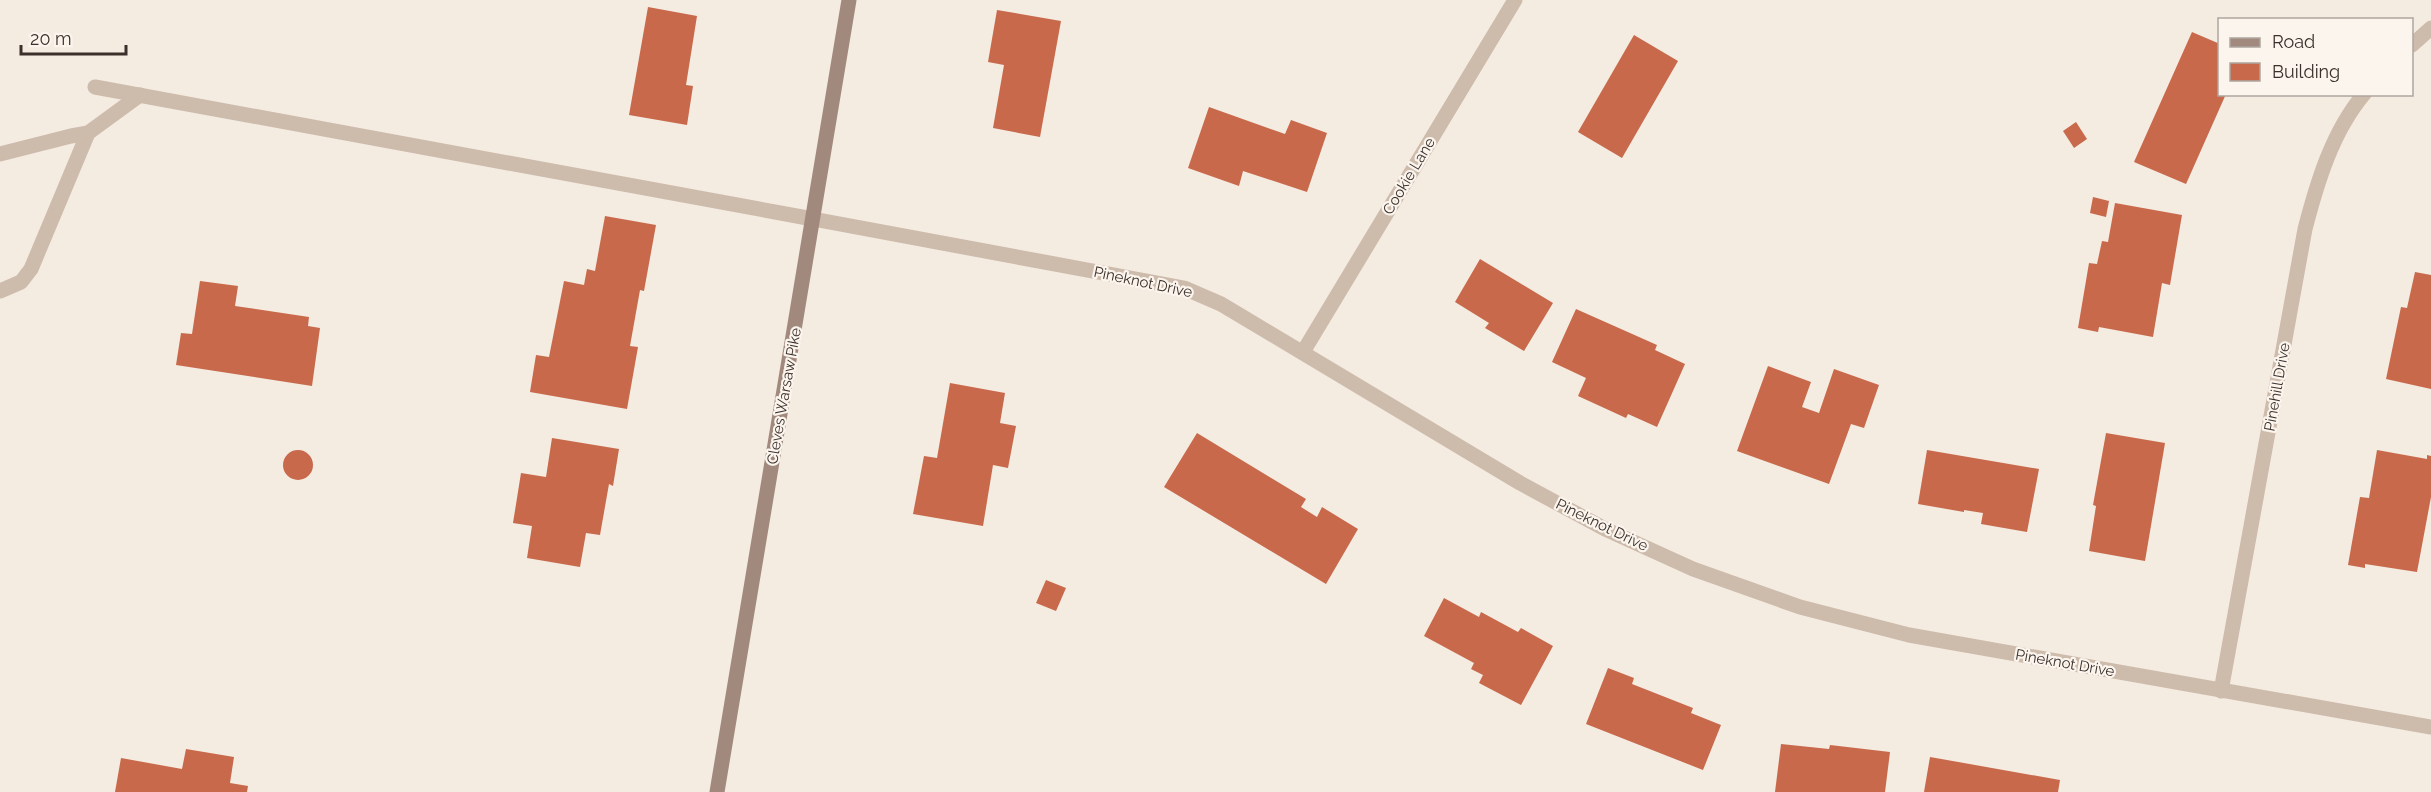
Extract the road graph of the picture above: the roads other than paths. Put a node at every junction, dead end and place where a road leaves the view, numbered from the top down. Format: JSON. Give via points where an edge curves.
{"nodes":[{"id":1,"x":849,"y":0,"type":"edge"},
{"id":2,"x":1515,"y":0,"type":"edge"},
{"id":3,"x":2431,"y":28,"type":"edge"},
{"id":4,"x":2413,"y":44,"type":"edge"},
{"id":5,"x":95,"y":87,"type":"dead end"},
{"id":6,"x":140,"y":95,"type":"junction"},
{"id":7,"x":2363,"y":96,"type":"edge"},
{"id":8,"x":88,"y":133,"type":"junction"},
{"id":9,"x":0,"y":154,"type":"edge"},
{"id":10,"x":813,"y":219,"type":"junction"},
{"id":11,"x":0,"y":291,"type":"edge"},
{"id":12,"x":1303,"y":352,"type":"junction"},
{"id":13,"x":2221,"y":691,"type":"junction"},
{"id":14,"x":2431,"y":727,"type":"edge"},
{"id":15,"x":717,"y":792,"type":"edge"}],
"edges":[{"from":1,"to":10,"type":"street","name":"Cleves Warsaw Pike"},
{"from":2,"to":12,"type":"street","name":"Cookie Lane"},
{"from":3,"to":4,"type":"street"},
{"from":5,"to":6,"type":"street","name":"Pineknot Drive"},
{"from":6,"to":8,"type":"street"},
{"from":6,"to":10,"type":"street","name":"Pineknot Drive"},
{"from":7,"to":13,"type":"street","name":"Pinehill Drive","via":[[2336,139],[2317,183],[2305,230]]},
{"from":8,"to":9,"type":"street"},
{"from":8,"to":11,"type":"street","via":[[31,269],[21,282]]},
{"from":10,"to":12,"type":"street","name":"Pineknot Drive","via":[[1184,288],[1221,304]]},
{"from":10,"to":15,"type":"street","name":"Cleves Warsaw Pike"},
{"from":12,"to":13,"type":"street","name":"Pineknot Drive","via":[[1520,483],[1605,529],[1694,569],[1800,607],[1909,635]]},
{"from":13,"to":14,"type":"street","name":"Pineknot Drive"}]}
